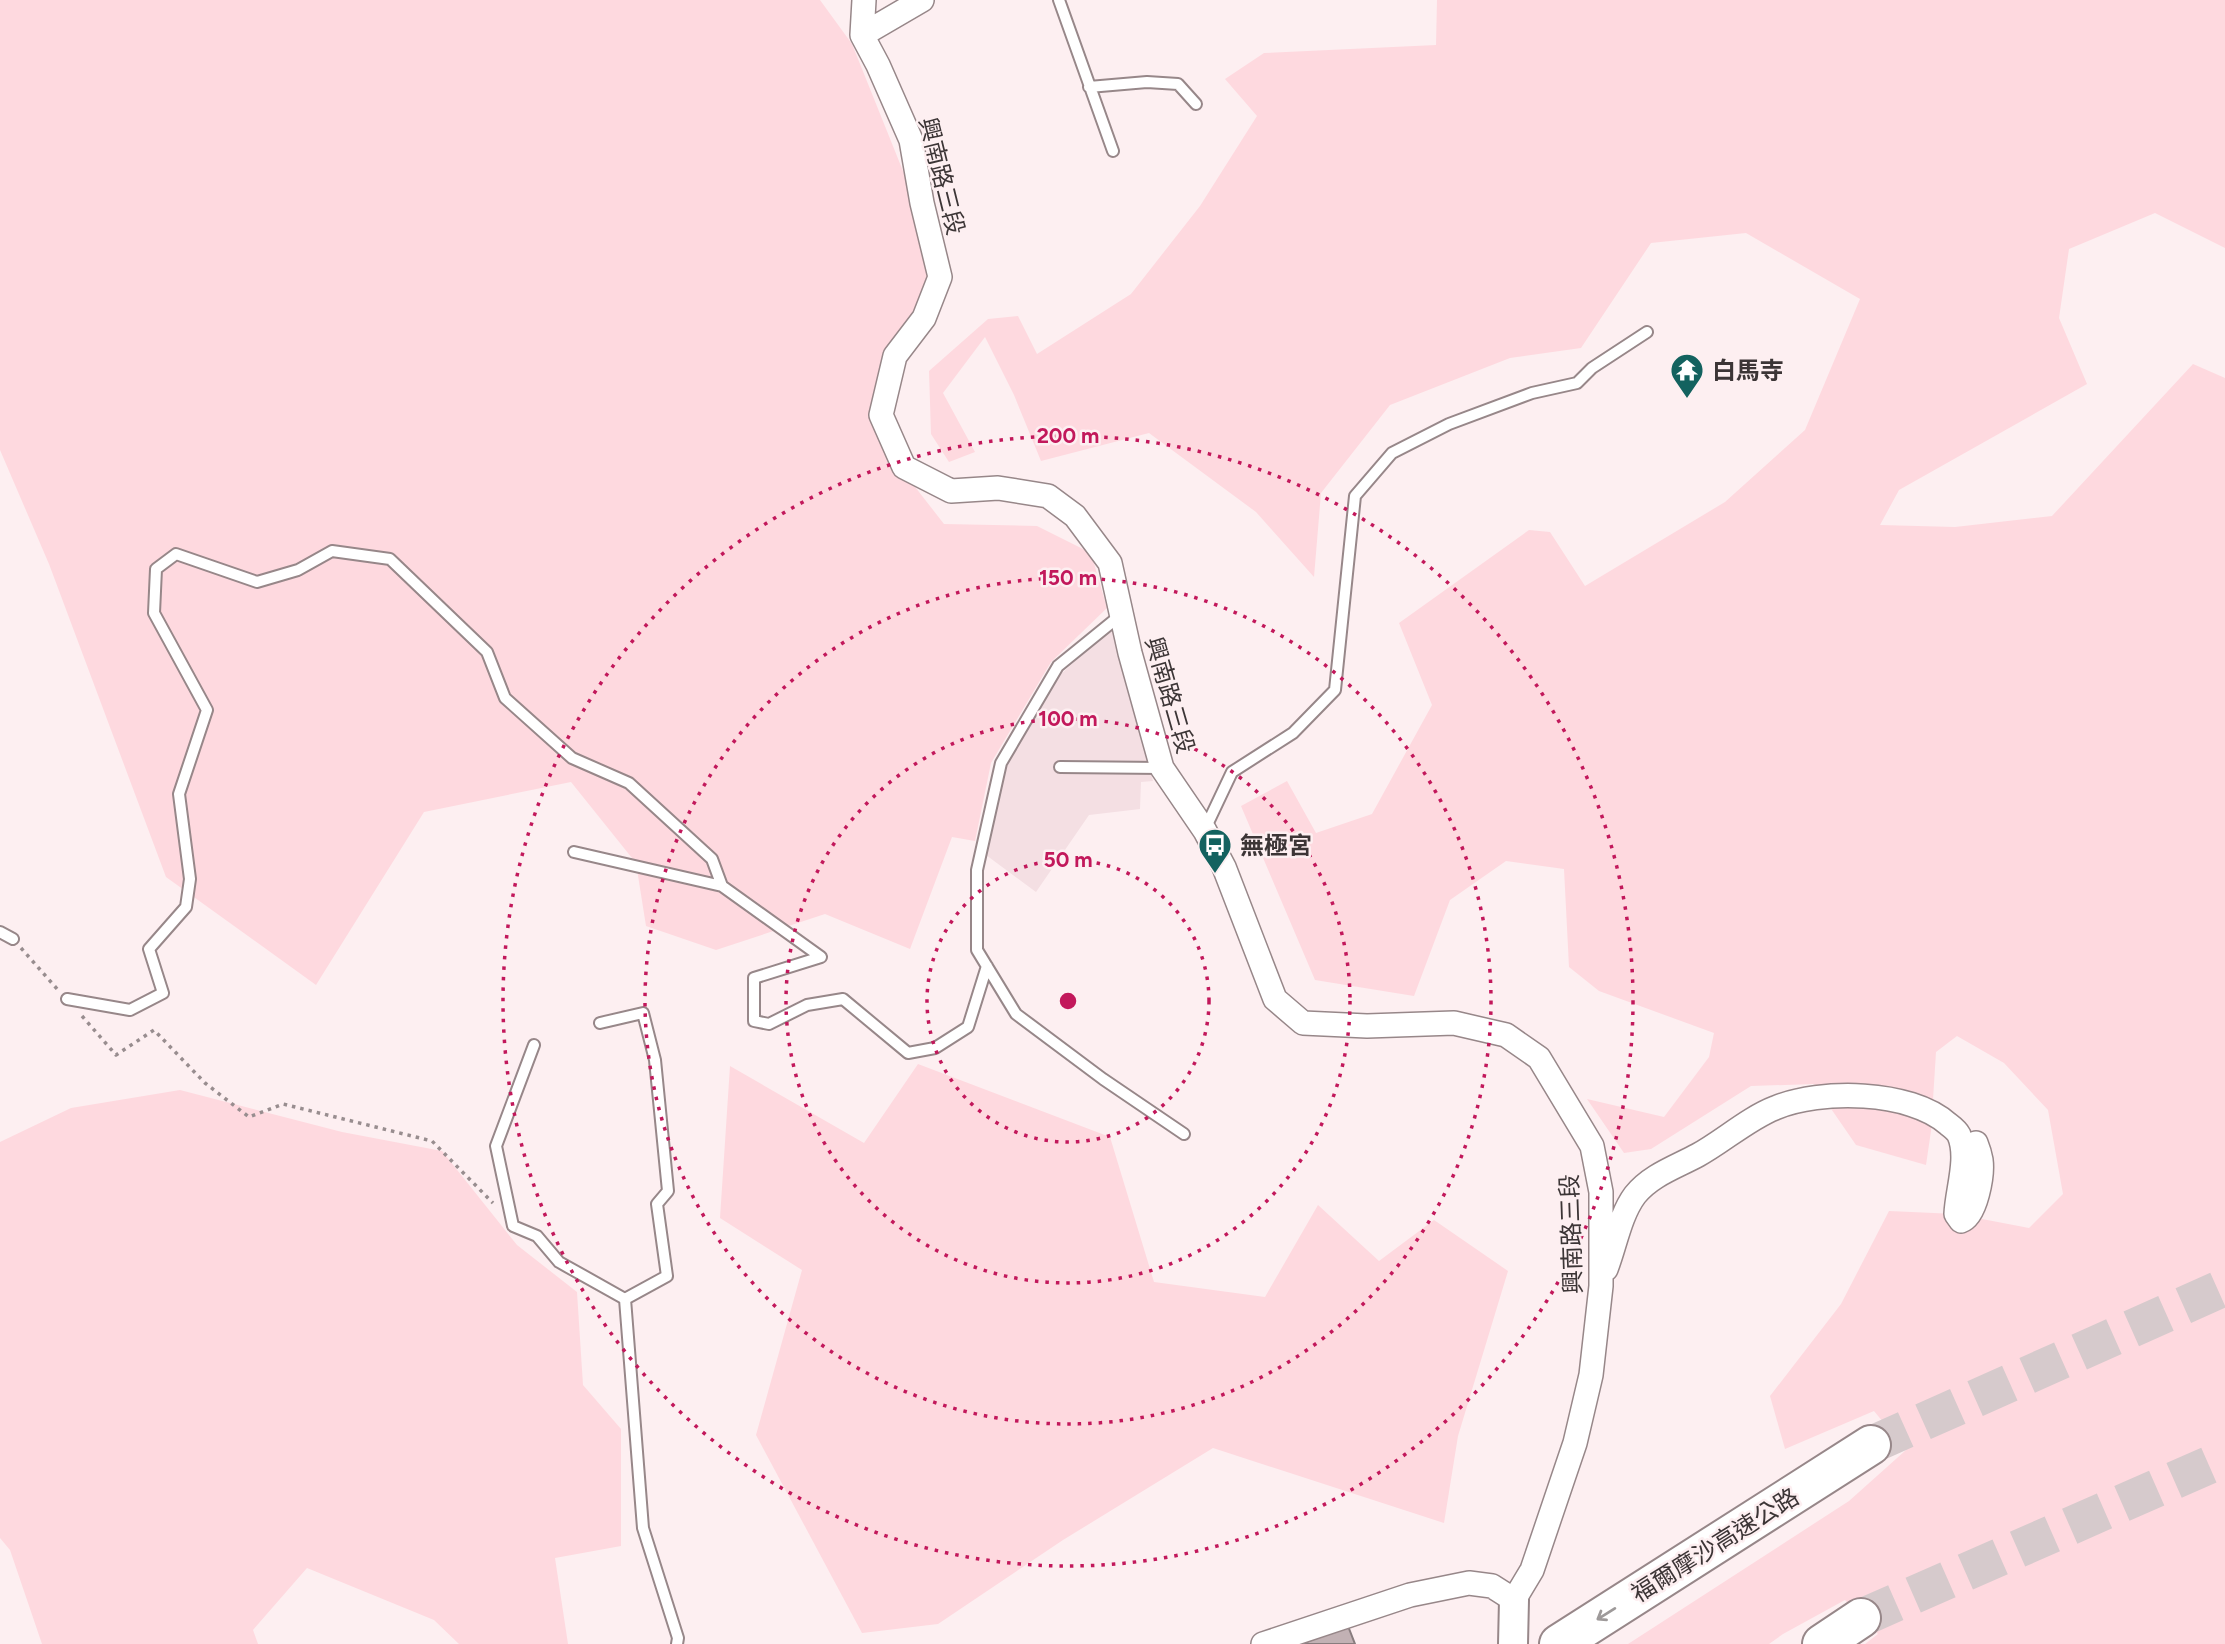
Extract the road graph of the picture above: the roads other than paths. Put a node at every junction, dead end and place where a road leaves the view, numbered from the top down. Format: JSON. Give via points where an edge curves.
{"nodes":[{"id":1,"x":864,"y":0,"type":"edge"},
{"id":2,"x":922,"y":0,"type":"edge"},
{"id":3,"x":1059,"y":0,"type":"edge"},
{"id":4,"x":862,"y":35,"type":"junction"},
{"id":5,"x":1089,"y":87,"type":"junction"},
{"id":6,"x":1196,"y":104,"type":"dead end"},
{"id":7,"x":1113,"y":151,"type":"dead end"},
{"id":8,"x":1647,"y":332,"type":"dead end"},
{"id":9,"x":1122,"y":614,"type":"junction"},
{"id":10,"x":1060,"y":767,"type":"dead end"},
{"id":11,"x":1162,"y":768,"type":"junction"},
{"id":12,"x":1205,"y":831,"type":"junction"},
{"id":13,"x":574,"y":852,"type":"dead end"},
{"id":14,"x":722,"y":886,"type":"junction"},
{"id":15,"x":0,"y":932,"type":"edge"},
{"id":16,"x":13,"y":939,"type":"road end"},
{"id":17,"x":987,"y":965,"type":"junction"},
{"id":18,"x":67,"y":999,"type":"road end"},
{"id":19,"x":600,"y":1023,"type":"dead end"},
{"id":20,"x":534,"y":1045,"type":"dead end"},
{"id":21,"x":1184,"y":1134,"type":"dead end"},
{"id":22,"x":1976,"y":1143,"type":"dead end"},
{"id":23,"x":1601,"y":1286,"type":"junction"},
{"id":24,"x":625,"y":1299,"type":"junction"},
{"id":25,"x":1871,"y":1446,"type":"tunnel mouth"},
{"id":26,"x":1514,"y":1600,"type":"junction"},
{"id":27,"x":1861,"y":1618,"type":"tunnel mouth"},
{"id":28,"x":1560,"y":1643,"type":"edge"},
{"id":29,"x":677,"y":1644,"type":"edge"},
{"id":30,"x":1263,"y":1644,"type":"edge"},
{"id":31,"x":1513,"y":1644,"type":"edge"},
{"id":32,"x":1822,"y":1644,"type":"edge"}],
"edges":[{"from":1,"to":4,"type":"street"},
{"from":2,"to":4,"type":"street"},
{"from":3,"to":5,"type":"lane"},
{"from":4,"to":9,"type":"street","name":"興南路三段","via":[[911,140],[940,277],[923,318],[895,356],[881,415],[904,467],[951,491],[998,488],[1048,496],[1075,516],[1110,563]]},
{"from":5,"to":6,"type":"lane","via":[[1178,84]]},
{"from":5,"to":7,"type":"lane"},
{"from":8,"to":12,"type":"lane","via":[[1577,383],[1532,393],[1449,424],[1392,453],[1355,496],[1335,690],[1293,733],[1232,772]]},
{"from":9,"to":11,"type":"street","name":"興南路三段"},
{"from":9,"to":17,"type":"lane","via":[[1058,666],[1001,763],[977,870],[978,950]]},
{"from":10,"to":11,"type":"lane"},
{"from":11,"to":12,"type":"street","name":"興南路三段"},
{"from":12,"to":23,"type":"street","name":"興南路三段","via":[[1224,867],[1275,999],[1303,1023],[1454,1023],[1506,1035],[1539,1058],[1592,1146],[1601,1192]]},
{"from":13,"to":14,"type":"lane"},
{"from":14,"to":17,"type":"lane","via":[[821,957],[754,978],[754,1021],[769,1024],[807,1005],[842,999],[908,1053],[935,1048],[968,1027]]},
{"from":14,"to":18,"type":"lane","via":[[712,859],[629,783],[572,758],[506,698],[487,652],[390,559],[332,551],[298,570],[257,582],[176,554],[156,569],[155,613],[207,710],[179,794],[190,879],[186,907],[149,949],[163,993],[130,1010]]},
{"from":15,"to":16,"type":"lane"},
{"from":17,"to":21,"type":"lane","via":[[1016,1014]]},
{"from":19,"to":24,"type":"lane","via":[[643,1013],[655,1060],[668,1191],[657,1205],[667,1276]]},
{"from":20,"to":24,"type":"lane","via":[[496,1146],[513,1226],[537,1236],[559,1262]]},
{"from":22,"to":23,"type":"street","via":[[1982,1162],[1975,1207],[1961,1221],[1956,1214],[1963,1152],[1958,1133],[1940,1117],[1906,1102],[1862,1096],[1821,1097],[1774,1108],[1661,1173],[1636,1195]]},
{"from":23,"to":26,"type":"street","name":"興南路三段","via":[[1591,1375],[1575,1443],[1532,1570]]},
{"from":24,"to":29,"type":"lane","via":[[643,1528]]},
{"from":25,"to":28,"type":"highway","name":"福爾摩沙高速公路","one_way":true},
{"from":26,"to":30,"type":"street","via":[[1492,1586],[1469,1583],[1410,1595]]},
{"from":26,"to":31,"type":"street"},
{"from":27,"to":32,"type":"highway"}]}
